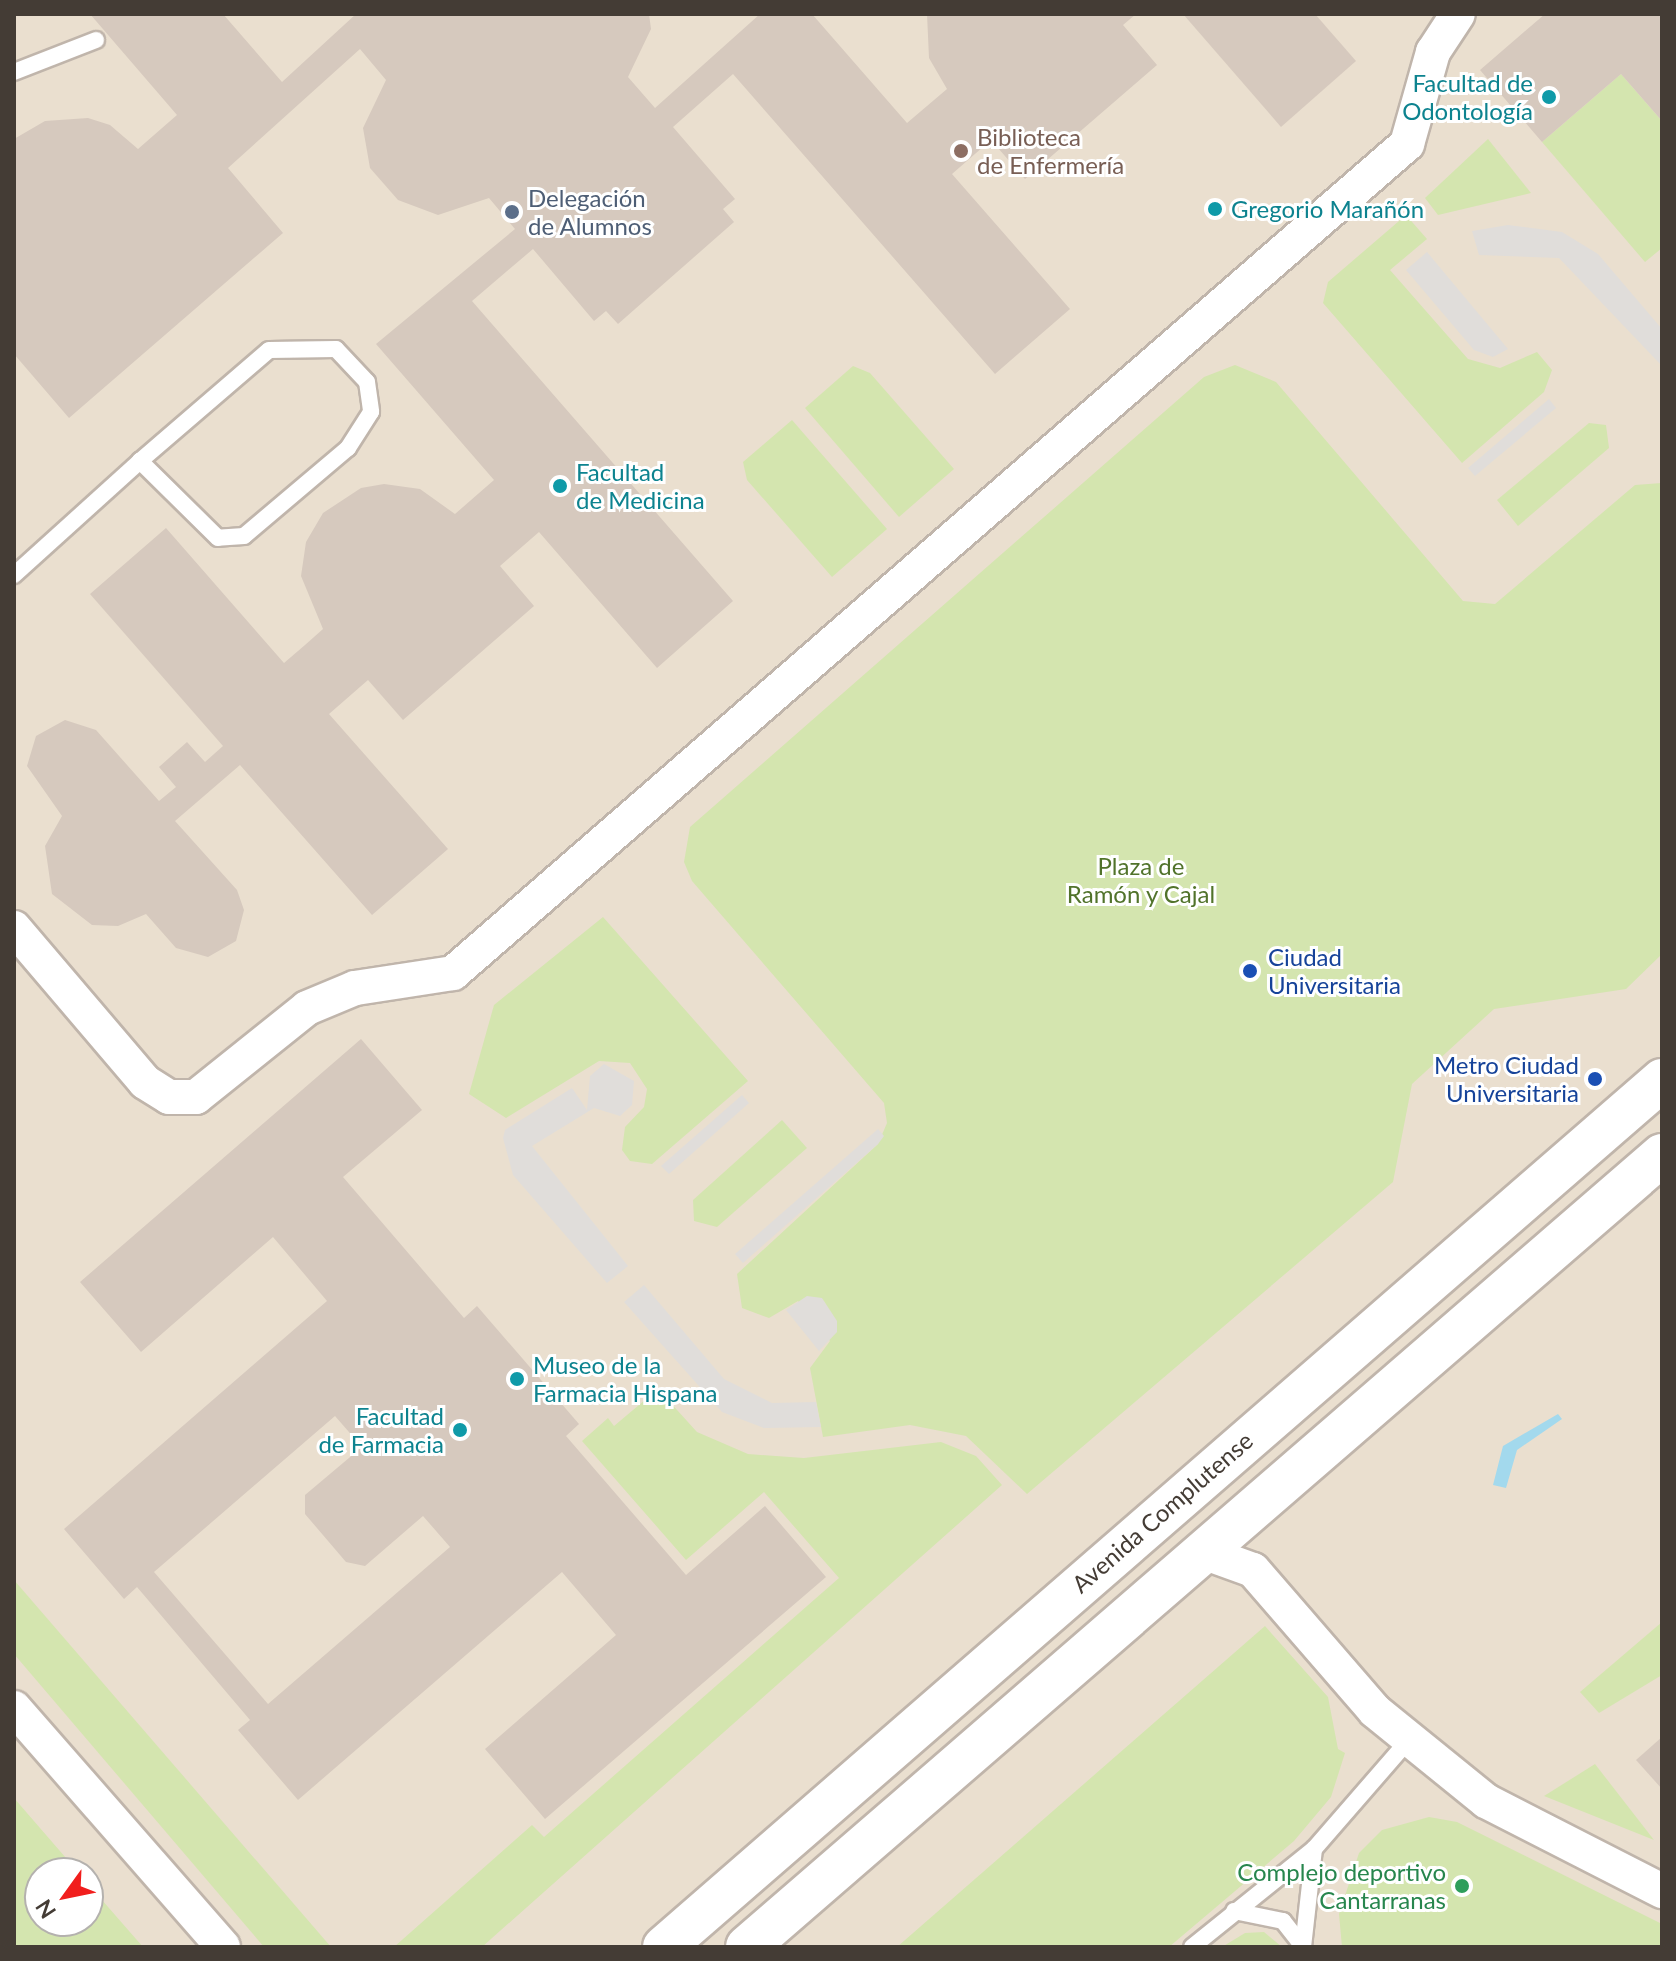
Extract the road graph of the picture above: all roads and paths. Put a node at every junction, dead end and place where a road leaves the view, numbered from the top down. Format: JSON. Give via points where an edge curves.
{"nodes":[{"id":1,"x":1458,"y":14,"type":"edge"},
{"id":2,"x":96,"y":40,"type":"dead end"},
{"id":3,"x":14,"y":72,"type":"edge"},
{"id":4,"x":140,"y":461,"type":"junction"},
{"id":5,"x":14,"y":575,"type":"edge"},
{"id":6,"x":14,"y":928,"type":"edge"},
{"id":7,"x":1662,"y":1080,"type":"edge"},
{"id":8,"x":1662,"y":1155,"type":"edge"},
{"id":9,"x":1203,"y":1552,"type":"junction"},
{"id":10,"x":14,"y":1708,"type":"edge"},
{"id":11,"x":1408,"y":1741,"type":"junction"},
{"id":12,"x":1314,"y":1849,"type":"junction"},
{"id":13,"x":1662,"y":1891,"type":"edge"},
{"id":14,"x":1234,"y":1911,"type":"junction"},
{"id":15,"x":1302,"y":1946,"type":"edge"},
{"id":16,"x":223,"y":1947,"type":"edge"},
{"id":17,"x":664,"y":1947,"type":"edge"},
{"id":18,"x":747,"y":1947,"type":"edge"},
{"id":19,"x":1192,"y":1947,"type":"edge"}],
"edges":[{"from":1,"to":6,"type":"street","via":[[1433,52],[1407,144],[453,973],[355,988],[307,1008],[196,1097],[169,1097],[145,1082]]},
{"from":2,"to":3,"type":"lane"},
{"from":4,"to":4,"type":"lane","via":[[269,350],[336,349],[367,382],[371,412],[348,448],[244,536],[218,538]]},
{"from":4,"to":5,"type":"lane"},
{"from":7,"to":17,"type":"street","name":"Avenida Complutense"},
{"from":8,"to":9,"type":"street"},
{"from":9,"to":11,"type":"street","via":[[1253,1570]]},
{"from":9,"to":18,"type":"street"},
{"from":10,"to":16,"type":"street"},
{"from":11,"to":12,"type":"lane"},
{"from":11,"to":13,"type":"street","via":[[1490,1804]]},
{"from":12,"to":14,"type":"lane"},
{"from":12,"to":15,"type":"lane"},
{"from":14,"to":15,"type":"lane","via":[[1283,1921]]},
{"from":14,"to":19,"type":"lane"}]}
